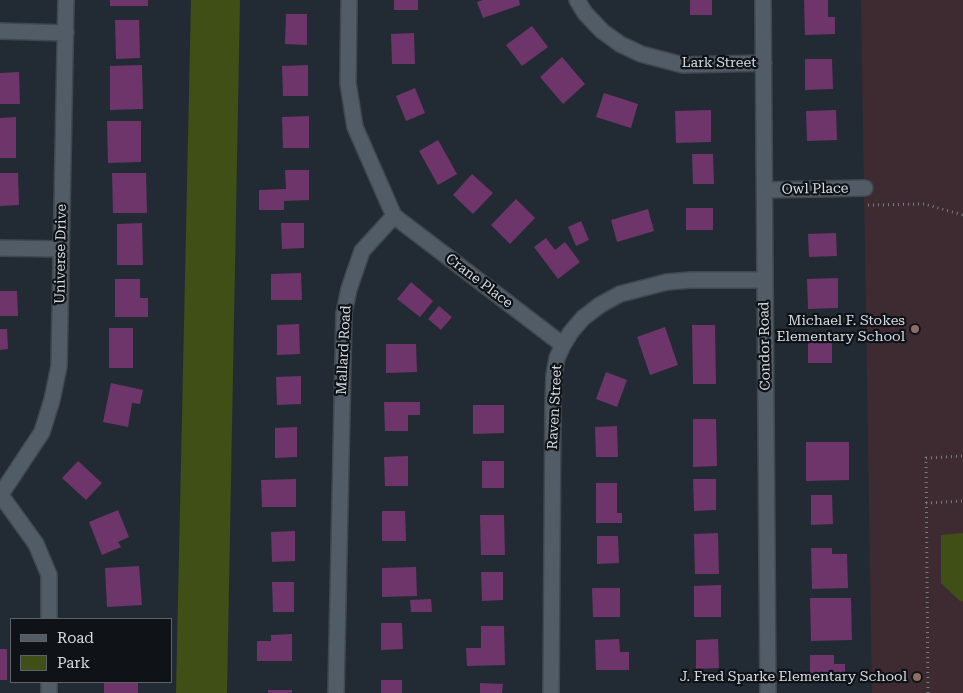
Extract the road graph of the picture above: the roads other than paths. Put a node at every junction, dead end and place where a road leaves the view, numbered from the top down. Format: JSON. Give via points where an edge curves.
{"nodes":[{"id":1,"x":66,"y":0,"type":"edge"},
{"id":2,"x":349,"y":0,"type":"edge"},
{"id":3,"x":577,"y":0,"type":"edge"},
{"id":4,"x":763,"y":0,"type":"edge"},
{"id":5,"x":0,"y":31,"type":"edge"},
{"id":6,"x":66,"y":32,"type":"junction"},
{"id":7,"x":764,"y":63,"type":"junction"},
{"id":8,"x":865,"y":188,"type":"dead end"},
{"id":9,"x":766,"y":190,"type":"junction"},
{"id":10,"x":394,"y":216,"type":"junction"},
{"id":11,"x":0,"y":248,"type":"edge"},
{"id":12,"x":61,"y":249,"type":"junction"},
{"id":13,"x":764,"y":280,"type":"junction"},
{"id":14,"x":563,"y":345,"type":"junction"},
{"id":15,"x":0,"y":494,"type":"edge"},
{"id":16,"x":49,"y":618,"type":"edge"},
{"id":17,"x":336,"y":693,"type":"edge"},
{"id":18,"x":551,"y":693,"type":"edge"},
{"id":19,"x":768,"y":693,"type":"edge"}],
"edges":[{"from":1,"to":6,"type":"street","name":"Universe Drive"},
{"from":2,"to":10,"type":"street","via":[[348,83],[355,127]]},
{"from":3,"to":7,"type":"street","name":"Lark Street","via":[[602,32],[641,54],[683,65]]},
{"from":4,"to":7,"type":"street","name":"Condor Road"},
{"from":5,"to":6,"type":"street"},
{"from":6,"to":12,"type":"street","name":"Universe Drive"},
{"from":7,"to":9,"type":"street","name":"Condor Road"},
{"from":8,"to":9,"type":"street","name":"Owl Place"},
{"from":9,"to":13,"type":"street","name":"Condor Road"},
{"from":10,"to":14,"type":"street","name":"Crane Place"},
{"from":10,"to":17,"type":"street","name":"Mallard Road","via":[[362,251],[344,313]]},
{"from":11,"to":12,"type":"street"},
{"from":12,"to":15,"type":"street","name":"Universe Drive","via":[[59,366],[52,400],[42,432]]},
{"from":13,"to":14,"type":"street","name":"Raven Street","via":[[667,282],[620,294],[583,318]]},
{"from":13,"to":19,"type":"street","name":"Condor Road"},
{"from":14,"to":18,"type":"street","name":"Raven Street","via":[[554,374]]},
{"from":15,"to":16,"type":"street","via":[[36,544],[49,575]]}]}
